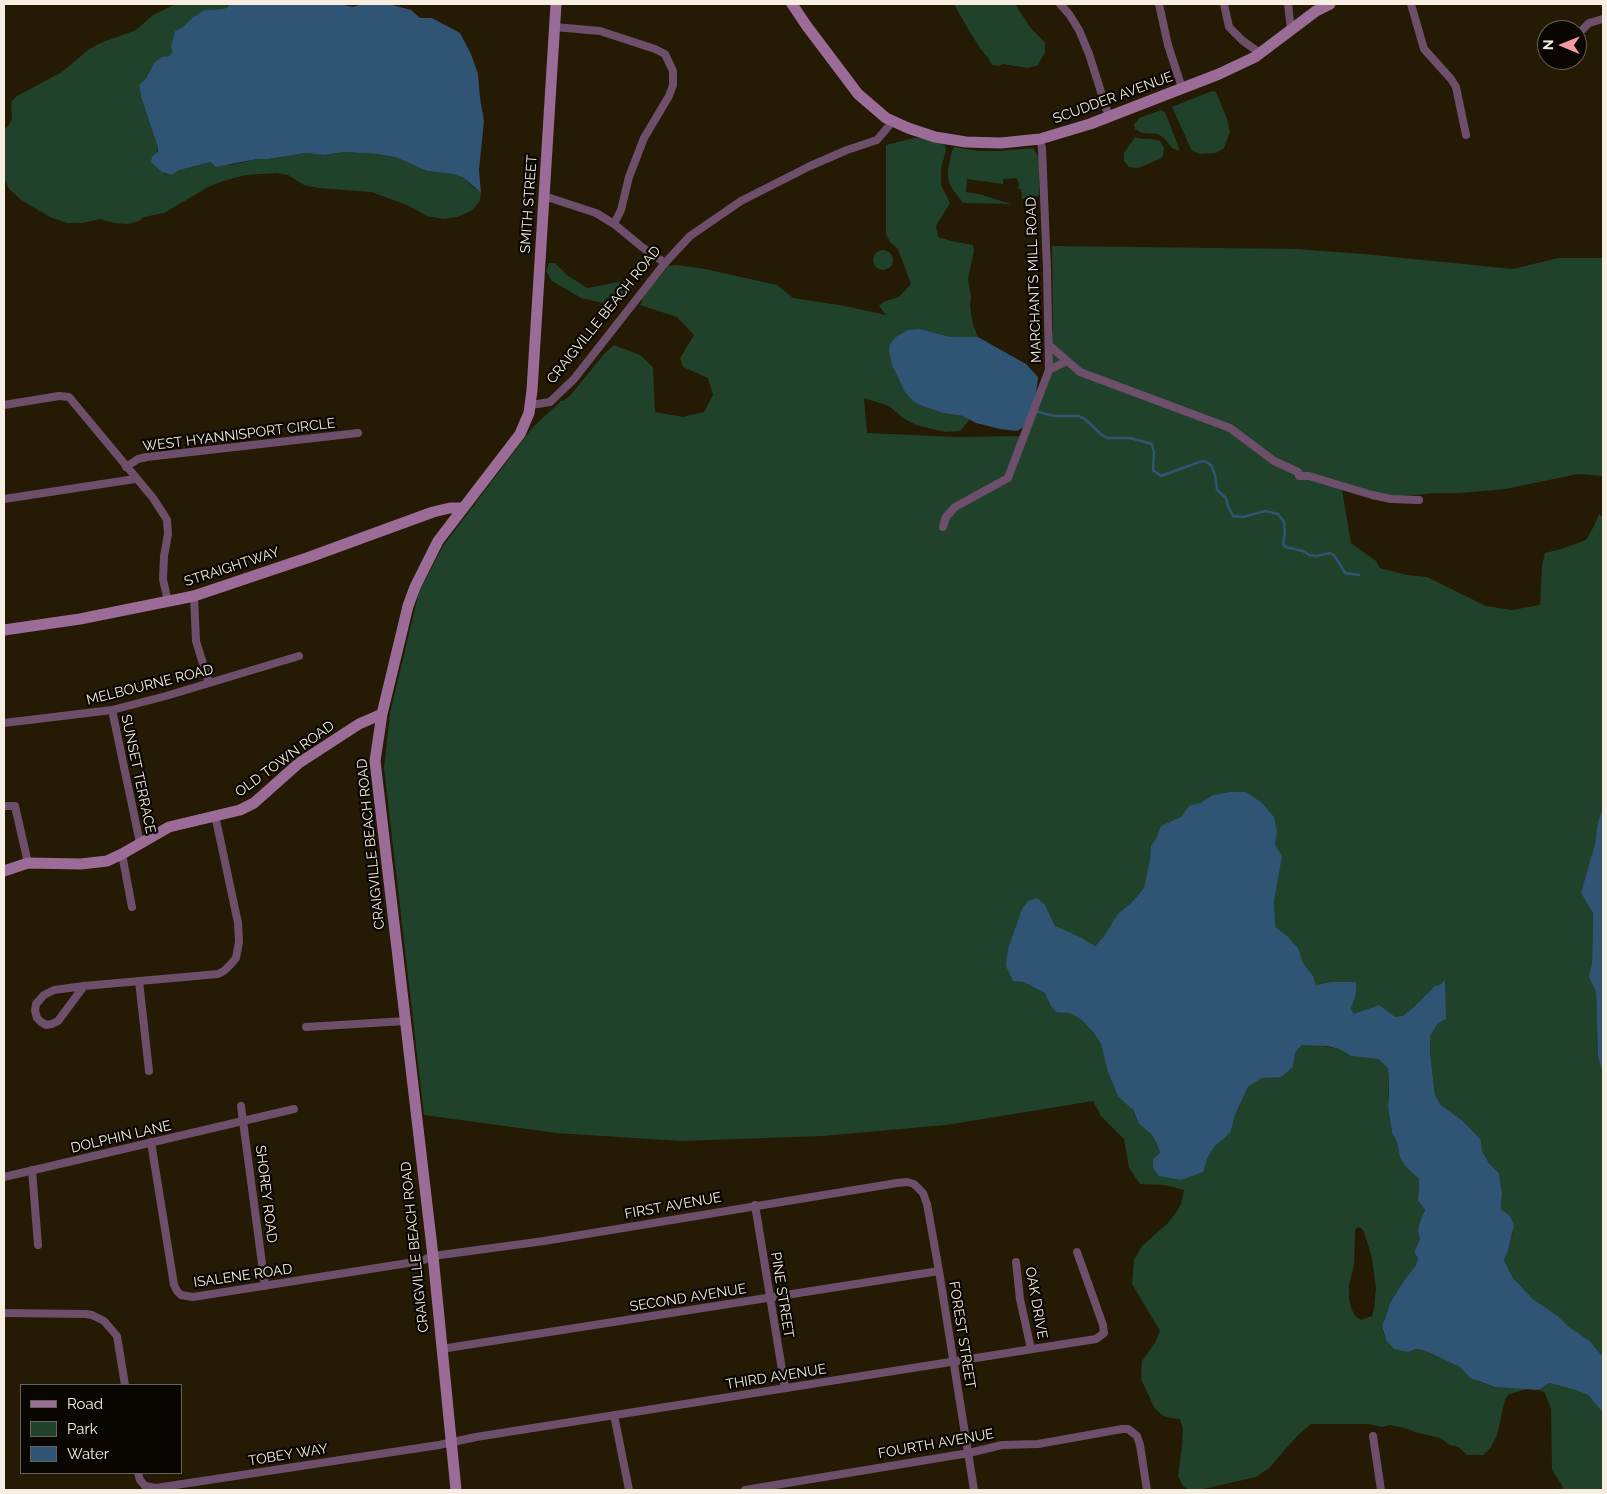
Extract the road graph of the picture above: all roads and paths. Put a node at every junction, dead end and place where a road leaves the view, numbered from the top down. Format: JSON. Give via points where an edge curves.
{"nodes":[{"id":1,"x":556,"y":4,"type":"edge"},
{"id":2,"x":792,"y":4,"type":"edge"},
{"id":3,"x":1060,"y":4,"type":"edge"},
{"id":4,"x":1159,"y":4,"type":"edge"},
{"id":5,"x":1224,"y":4,"type":"edge"},
{"id":6,"x":1288,"y":4,"type":"edge"},
{"id":7,"x":1330,"y":4,"type":"edge"},
{"id":8,"x":1411,"y":4,"type":"edge"},
{"id":9,"x":1603,"y":19,"type":"edge"},
{"id":10,"x":1587,"y":25,"type":"edge"},
{"id":11,"x":554,"y":27,"type":"junction"},
{"id":12,"x":1291,"y":30,"type":"junction"},
{"id":13,"x":1260,"y":53,"type":"junction"},
{"id":14,"x":1182,"y":88,"type":"junction"},
{"id":15,"x":1109,"y":117,"type":"junction"},
{"id":16,"x":893,"y":122,"type":"junction"},
{"id":17,"x":1466,"y":135,"type":"dead end"},
{"id":18,"x":1040,"y":139,"type":"junction"},
{"id":19,"x":544,"y":196,"type":"junction"},
{"id":20,"x":614,"y":224,"type":"junction"},
{"id":21,"x":665,"y":263,"type":"junction"},
{"id":22,"x":1050,"y":346,"type":"junction"},
{"id":23,"x":1067,"y":361,"type":"junction"},
{"id":24,"x":1049,"y":370,"type":"junction"},
{"id":25,"x":4,"y":405,"type":"edge"},
{"id":26,"x":531,"y":405,"type":"junction"},
{"id":27,"x":358,"y":433,"type":"dead end"},
{"id":28,"x":126,"y":467,"type":"junction"},
{"id":29,"x":135,"y":478,"type":"junction"},
{"id":30,"x":4,"y":499,"type":"edge"},
{"id":31,"x":1419,"y":500,"type":"dead end"},
{"id":32,"x":463,"y":508,"type":"junction"},
{"id":33,"x":943,"y":527,"type":"dead end"},
{"id":34,"x":194,"y":596,"type":"junction"},
{"id":35,"x":168,"y":602,"type":"junction"},
{"id":36,"x":4,"y":630,"type":"edge"},
{"id":37,"x":299,"y":656,"type":"dead end"},
{"id":38,"x":209,"y":683,"type":"junction"},
{"id":39,"x":112,"y":710,"type":"junction"},
{"id":40,"x":382,"y":714,"type":"junction"},
{"id":41,"x":4,"y":723,"type":"edge"},
{"id":42,"x":4,"y":806,"type":"edge"},
{"id":43,"x":215,"y":815,"type":"junction"},
{"id":44,"x":140,"y":843,"type":"junction"},
{"id":45,"x":122,"y":854,"type":"junction"},
{"id":46,"x":28,"y":863,"type":"junction"},
{"id":47,"x":4,"y":871,"type":"edge"},
{"id":48,"x":132,"y":907,"type":"dead end"},
{"id":49,"x":139,"y":981,"type":"junction"},
{"id":50,"x":84,"y":986,"type":"junction"},
{"id":51,"x":406,"y":1021,"type":"junction"},
{"id":52,"x":306,"y":1027,"type":"dead end"},
{"id":53,"x":149,"y":1070,"type":"dead end"},
{"id":54,"x":241,"y":1106,"type":"dead end"},
{"id":55,"x":294,"y":1108,"type":"dead end"},
{"id":56,"x":243,"y":1121,"type":"junction"},
{"id":57,"x":150,"y":1142,"type":"junction"},
{"id":58,"x":32,"y":1170,"type":"junction"},
{"id":59,"x":4,"y":1177,"type":"edge"},
{"id":60,"x":918,"y":1186,"type":"joint"},
{"id":61,"x":755,"y":1205,"type":"junction"},
{"id":62,"x":38,"y":1245,"type":"dead end"},
{"id":63,"x":1077,"y":1252,"type":"dead end"},
{"id":64,"x":433,"y":1256,"type":"junction"},
{"id":65,"x":1016,"y":1262,"type":"dead end"},
{"id":66,"x":939,"y":1270,"type":"junction"},
{"id":67,"x":265,"y":1286,"type":"junction"},
{"id":68,"x":770,"y":1297,"type":"junction"},
{"id":69,"x":4,"y":1313,"type":"edge"},
{"id":70,"x":441,"y":1349,"type":"junction"},
{"id":71,"x":1031,"y":1349,"type":"junction"},
{"id":72,"x":954,"y":1361,"type":"junction"},
{"id":73,"x":126,"y":1384,"type":"edge"},
{"id":74,"x":785,"y":1388,"type":"junction"},
{"id":75,"x":614,"y":1415,"type":"junction"},
{"id":76,"x":1373,"y":1436,"type":"dead end"},
{"id":77,"x":451,"y":1442,"type":"junction"},
{"id":78,"x":969,"y":1453,"type":"junction"},
{"id":79,"x":138,"y":1474,"type":"edge"},
{"id":80,"x":797,"y":1481,"type":"junction"},
{"id":81,"x":456,"y":1490,"type":"edge"},
{"id":82,"x":629,"y":1490,"type":"edge"},
{"id":83,"x":745,"y":1490,"type":"edge"},
{"id":84,"x":799,"y":1490,"type":"edge"},
{"id":85,"x":974,"y":1490,"type":"edge"},
{"id":86,"x":1147,"y":1490,"type":"edge"},
{"id":87,"x":1381,"y":1490,"type":"edge"}],
"edges":[{"from":1,"to":11,"type":"street","name":"SMITH STREET"},
{"from":2,"to":16,"type":"street","name":"SCUDDER AVENUE","via":[[858,94]]},
{"from":3,"to":15,"type":"street","via":[[1079,30]]},
{"from":4,"to":14,"type":"street"},
{"from":5,"to":13,"type":"street","via":[[1229,27]]},
{"from":6,"to":12,"type":"street"},
{"from":7,"to":12,"type":"street","name":"SCUDDER AVENUE"},
{"from":8,"to":17,"type":"street","via":[[1424,49],[1456,87]]},
{"from":9,"to":10,"type":"street"},
{"from":11,"to":19,"type":"street","name":"SMITH STREET"},
{"from":11,"to":20,"type":"street","via":[[600,31],[654,49],[665,54],[673,71],[669,96],[644,138]]},
{"from":12,"to":13,"type":"street","name":"SCUDDER AVENUE"},
{"from":13,"to":14,"type":"street","name":"SCUDDER AVENUE","via":[[1240,65]]},
{"from":14,"to":15,"type":"street","name":"SCUDDER AVENUE"},
{"from":15,"to":18,"type":"street","name":"SCUDDER AVENUE"},
{"from":16,"to":18,"type":"street","name":"SCUDDER AVENUE","via":[[952,140],[1001,143]]},
{"from":16,"to":21,"type":"street","name":"CRAIGVILLE BEACH ROAD","via":[[878,140],[810,166],[726,209],[690,236]]},
{"from":18,"to":22,"type":"street","name":"MARCHANTS MILL ROAD"},
{"from":19,"to":20,"type":"street","via":[[596,213]]},
{"from":19,"to":26,"type":"street","name":"SMITH STREET"},
{"from":20,"to":21,"type":"street"},
{"from":21,"to":26,"type":"street","name":"CRAIGVILLE BEACH ROAD","via":[[574,379],[550,402]]},
{"from":22,"to":23,"type":"street"},
{"from":22,"to":24,"type":"street","name":"MARCHANTS MILL ROAD"},
{"from":23,"to":24,"type":"street"},
{"from":23,"to":31,"type":"street","via":[[1080,372],[1230,428],[1274,461],[1298,472],[1299,476],[1391,499]]},
{"from":24,"to":33,"type":"street","name":"MARCHANTS MILL ROAD","via":[[1008,478],[955,507],[946,517]]},
{"from":25,"to":28,"type":"street","via":[[69,397]]},
{"from":26,"to":32,"type":"street","name":"CRAIGVILLE BEACH ROAD","via":[[520,434]]},
{"from":27,"to":28,"type":"street","name":"WEST HYANNISPORT CIRCLE","via":[[147,457]]},
{"from":28,"to":29,"type":"street"},
{"from":29,"to":30,"type":"street"},
{"from":29,"to":35,"type":"street","via":[[167,520],[163,573]]},
{"from":32,"to":34,"type":"street","name":"STRAIGHTWAY","via":[[433,512]]},
{"from":32,"to":40,"type":"street","name":"CRAIGVILLE BEACH ROAD","via":[[438,541],[415,587]]},
{"from":34,"to":35,"type":"street","name":"STRAIGHTWAY"},
{"from":34,"to":38,"type":"street","via":[[196,641]]},
{"from":35,"to":36,"type":"street","name":"STRAIGHTWAY","via":[[80,620]]},
{"from":37,"to":38,"type":"street","name":"MELBOURNE ROAD"},
{"from":38,"to":39,"type":"street","name":"MELBOURNE ROAD"},
{"from":39,"to":41,"type":"street","name":"MELBOURNE ROAD"},
{"from":39,"to":44,"type":"street","name":"SUNSET TERRACE"},
{"from":40,"to":43,"type":"street","name":"OLD TOWN ROAD","via":[[360,724],[299,763],[254,803],[240,810]]},
{"from":40,"to":51,"type":"street","name":"CRAIGVILLE BEACH ROAD","via":[[375,761]]},
{"from":42,"to":46,"type":"street","via":[[15,806]]},
{"from":43,"to":44,"type":"street","name":"OLD TOWN ROAD","via":[[169,827]]},
{"from":43,"to":49,"type":"street","via":[[238,923],[236,958],[218,974]]},
{"from":44,"to":45,"type":"street","name":"OLD TOWN ROAD"},
{"from":45,"to":46,"type":"street","name":"OLD TOWN ROAD","via":[[100,862]]},
{"from":45,"to":48,"type":"street"},
{"from":46,"to":47,"type":"street","name":"OLD TOWN ROAD"},
{"from":49,"to":50,"type":"street"},
{"from":49,"to":53,"type":"street"},
{"from":50,"to":50,"type":"street","via":[[56,990],[44,996],[35,1006],[37,1018],[46,1024],[58,1021]]},
{"from":51,"to":52,"type":"street"},
{"from":51,"to":64,"type":"street","name":"CRAIGVILLE BEACH ROAD"},
{"from":54,"to":56,"type":"street","name":"SHOREY ROAD"},
{"from":55,"to":56,"type":"street","name":"DOLPHIN LANE"},
{"from":56,"to":57,"type":"street","name":"DOLPHIN LANE"},
{"from":56,"to":67,"type":"street","name":"SHOREY ROAD"},
{"from":57,"to":58,"type":"street","name":"DOLPHIN LANE"},
{"from":57,"to":67,"type":"street","name":"ISALENE ROAD","via":[[166,1247],[177,1291],[193,1297]]},
{"from":58,"to":59,"type":"street","name":"DOLPHIN LANE"},
{"from":58,"to":62,"type":"street"},
{"from":60,"to":61,"type":"street","name":"FIRST AVENUE","via":[[897,1183]]},
{"from":60,"to":66,"type":"street","name":"FOREST STREET","via":[[925,1197]]},
{"from":61,"to":64,"type":"street","name":"FIRST AVENUE","via":[[544,1241]]},
{"from":61,"to":68,"type":"street","name":"PINE STREET"},
{"from":63,"to":71,"type":"street","name":"THIRD AVENUE","via":[[1103,1322],[1104,1333],[1096,1339]]},
{"from":64,"to":67,"type":"street","name":"ISALENE ROAD","via":[[421,1261]]},
{"from":64,"to":70,"type":"street","name":"CRAIGVILLE BEACH ROAD"},
{"from":65,"to":71,"type":"street","name":"OAK DRIVE"},
{"from":66,"to":68,"type":"street","name":"SECOND AVENUE"},
{"from":66,"to":72,"type":"street","name":"FOREST STREET"},
{"from":68,"to":70,"type":"street","name":"SECOND AVENUE"},
{"from":68,"to":74,"type":"street","name":"PINE STREET"},
{"from":69,"to":73,"type":"street","via":[[86,1314],[104,1321],[117,1336]]},
{"from":70,"to":77,"type":"street","name":"CRAIGVILLE BEACH ROAD"},
{"from":71,"to":72,"type":"street","name":"THIRD AVENUE"},
{"from":72,"to":74,"type":"street","name":"THIRD AVENUE"},
{"from":72,"to":78,"type":"street","name":"FOREST STREET"},
{"from":74,"to":75,"type":"street","name":"THIRD AVENUE"},
{"from":75,"to":77,"type":"street","name":"THIRD AVENUE"},
{"from":75,"to":82,"type":"street"},
{"from":76,"to":87,"type":"street"},
{"from":77,"to":79,"type":"street","name":"TOBEY WAY","via":[[154,1488],[142,1484]]},
{"from":77,"to":81,"type":"street","name":"CRAIGVILLE BEACH ROAD"},
{"from":78,"to":80,"type":"street","name":"FOURTH AVENUE"},
{"from":78,"to":85,"type":"street","name":"FOREST STREET"},
{"from":78,"to":86,"type":"street","name":"FOURTH AVENUE","via":[[1002,1445],[1038,1444],[1128,1429],[1137,1436],[1140,1444]]},
{"from":80,"to":83,"type":"street","name":"FOURTH AVENUE"},
{"from":80,"to":84,"type":"street"}]}
